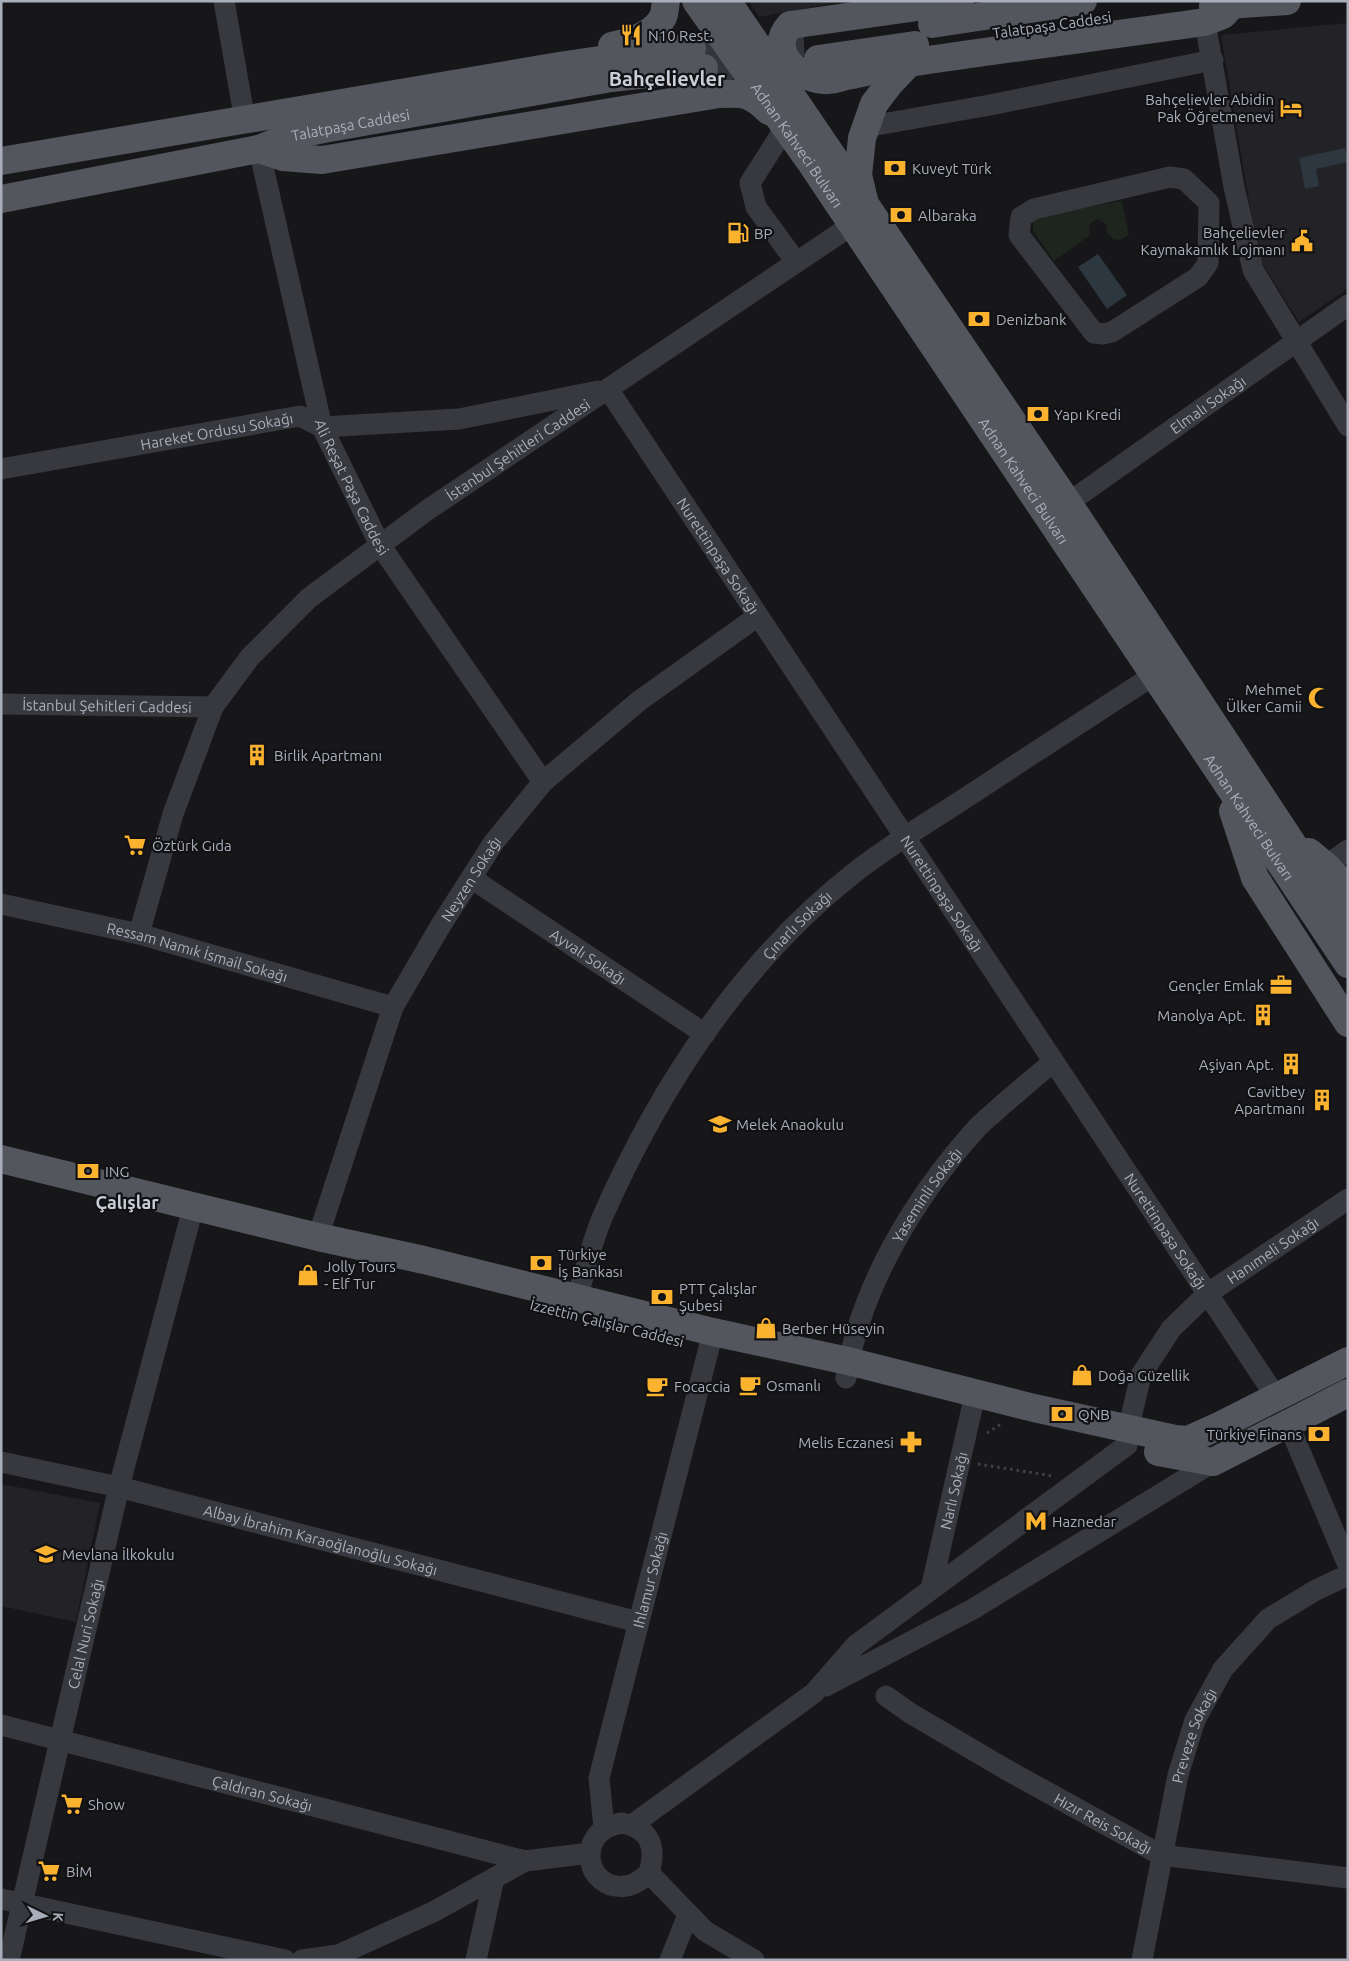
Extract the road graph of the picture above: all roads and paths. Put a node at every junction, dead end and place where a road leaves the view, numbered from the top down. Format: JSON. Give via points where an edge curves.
{"nodes":[{"id":1,"x":224,"y":1,"type":"edge"},
{"id":2,"x":666,"y":1,"type":"edge"},
{"id":3,"x":696,"y":1,"type":"edge"},
{"id":4,"x":960,"y":1,"type":"edge"},
{"id":5,"x":1084,"y":1,"type":"edge"},
{"id":6,"x":1287,"y":1,"type":"edge"},
{"id":7,"x":1232,"y":5,"type":"junction"},
{"id":8,"x":730,"y":6,"type":"edge"},
{"id":9,"x":1205,"y":22,"type":"junction"},
{"id":10,"x":634,"y":40,"type":"junction"},
{"id":11,"x":806,"y":42,"type":"junction"},
{"id":12,"x":1213,"y":60,"type":"junction"},
{"id":13,"x":908,"y":64,"type":"junction"},
{"id":14,"x":719,"y":94,"type":"junction"},
{"id":15,"x":325,"y":105,"type":"junction"},
{"id":16,"x":245,"y":121,"type":"junction"},
{"id":17,"x":783,"y":125,"type":"junction"},
{"id":18,"x":865,"y":127,"type":"junction"},
{"id":19,"x":259,"y":149,"type":"junction"},
{"id":20,"x":1,"y":161,"type":"edge"},
{"id":21,"x":1234,"y":187,"type":"junction"},
{"id":22,"x":1,"y":199,"type":"edge"},
{"id":23,"x":1209,"y":203,"type":"junction"},
{"id":24,"x":852,"y":225,"type":"junction"},
{"id":25,"x":882,"y":231,"type":"junction"},
{"id":26,"x":796,"y":262,"type":"junction"},
{"id":27,"x":1348,"y":305,"type":"edge"},
{"id":28,"x":1297,"y":341,"type":"junction"},
{"id":29,"x":608,"y":389,"type":"junction"},
{"id":30,"x":1348,"y":426,"type":"edge"},
{"id":31,"x":322,"y":428,"type":"junction"},
{"id":32,"x":1,"y":469,"type":"edge"},
{"id":33,"x":1068,"y":503,"type":"junction"},
{"id":34,"x":380,"y":545,"type":"junction"},
{"id":35,"x":758,"y":616,"type":"junction"},
{"id":36,"x":1154,"y":674,"type":"junction"},
{"id":37,"x":1,"y":704,"type":"edge"},
{"id":38,"x":213,"y":707,"type":"junction"},
{"id":39,"x":1222,"y":779,"type":"junction"},
{"id":40,"x":543,"y":782,"type":"junction"},
{"id":41,"x":1282,"y":829,"type":"junction"},
{"id":42,"x":905,"y":837,"type":"junction"},
{"id":43,"x":1348,"y":850,"type":"edge"},
{"id":44,"x":1326,"y":866,"type":"junction"},
{"id":45,"x":471,"y":878,"type":"junction"},
{"id":46,"x":1348,"y":889,"type":"edge"},
{"id":47,"x":1,"y":904,"type":"edge"},
{"id":48,"x":1348,"y":928,"type":"edge"},
{"id":49,"x":139,"y":934,"type":"junction"},
{"id":50,"x":1348,"y":964,"type":"edge"},
{"id":51,"x":393,"y":1007,"type":"junction"},
{"id":52,"x":1348,"y":1023,"type":"edge"},
{"id":53,"x":705,"y":1034,"type":"junction"},
{"id":54,"x":1053,"y":1062,"type":"junction"},
{"id":55,"x":1,"y":1159,"type":"edge"},
{"id":56,"x":1,"y":1178,"type":"edge"},
{"id":57,"x":1348,"y":1199,"type":"edge"},
{"id":58,"x":189,"y":1223,"type":"junction"},
{"id":59,"x":318,"y":1237,"type":"junction"},
{"id":60,"x":1207,"y":1294,"type":"junction"},
{"id":61,"x":577,"y":1298,"type":"junction"},
{"id":62,"x":711,"y":1340,"type":"junction"},
{"id":63,"x":1348,"y":1361,"type":"edge"},
{"id":64,"x":847,"y":1370,"type":"junction"},
{"id":65,"x":1348,"y":1393,"type":"edge"},
{"id":66,"x":1276,"y":1397,"type":"junction"},
{"id":67,"x":972,"y":1400,"type":"junction"},
{"id":68,"x":1010,"y":1417,"type":"junction"},
{"id":69,"x":1288,"y":1423,"type":"junction"},
{"id":70,"x":985,"y":1435,"type":"dead end"},
{"id":71,"x":1127,"y":1437,"type":"junction"},
{"id":72,"x":1,"y":1462,"type":"edge"},
{"id":73,"x":1213,"y":1462,"type":"junction"},
{"id":74,"x":1001,"y":1468,"type":"dead end"},
{"id":75,"x":1056,"y":1476,"type":"dead end"},
{"id":76,"x":120,"y":1488,"type":"junction"},
{"id":77,"x":1348,"y":1566,"type":"edge"},
{"id":78,"x":1348,"y":1574,"type":"edge"},
{"id":79,"x":932,"y":1589,"type":"junction"},
{"id":80,"x":638,"y":1622,"type":"junction"},
{"id":81,"x":814,"y":1693,"type":"junction"},
{"id":82,"x":886,"y":1696,"type":"dead end"},
{"id":83,"x":1,"y":1725,"type":"edge"},
{"id":84,"x":60,"y":1740,"type":"junction"},
{"id":85,"x":632,"y":1825,"type":"junction"},
{"id":86,"x":604,"y":1828,"type":"junction"},
{"id":87,"x":590,"y":1853,"type":"junction"},
{"id":88,"x":1162,"y":1855,"type":"junction"},
{"id":89,"x":525,"y":1861,"type":"junction"},
{"id":90,"x":649,"y":1873,"type":"junction"},
{"id":91,"x":494,"y":1878,"type":"junction"},
{"id":92,"x":1348,"y":1878,"type":"edge"},
{"id":93,"x":11,"y":1901,"type":"edge"},
{"id":94,"x":688,"y":1915,"type":"junction"},
{"id":95,"x":314,"y":1959,"type":"edge"},
{"id":96,"x":9,"y":1960,"type":"edge"},
{"id":97,"x":285,"y":1960,"type":"edge"},
{"id":98,"x":476,"y":1960,"type":"edge"},
{"id":99,"x":670,"y":1960,"type":"edge"},
{"id":100,"x":754,"y":1960,"type":"edge"},
{"id":101,"x":1142,"y":1960,"type":"edge"}],
"edges":[{"from":1,"to":16,"type":"street"},
{"from":2,"to":10,"type":"main road","via":[[663,17],[651,31]]},
{"from":3,"to":17,"type":"main road","name":"Adnan Kahveci Bulvarı"},
{"from":4,"to":11,"type":"main road"},
{"from":5,"to":11,"type":"main road","name":"Talatpaşa Caddesi"},
{"from":6,"to":7,"type":"main road","name":"Talatpaşa Caddesi"},
{"from":7,"to":9,"type":"main road","via":[[1223,15]]},
{"from":7,"to":11,"type":"main road","name":"Talatpaşa Caddesi","via":[[1062,23]]},
{"from":8,"to":11,"type":"main road","via":[[747,22]]},
{"from":8,"to":25,"type":"main road","name":"Adnan Kahveci Bulvarı"},
{"from":9,"to":12,"type":"street"},
{"from":9,"to":13,"type":"main road"},
{"from":10,"to":14,"type":"main road","via":[[694,38],[705,45],[720,65],[726,84]]},
{"from":10,"to":15,"type":"main road","via":[[376,87]]},
{"from":11,"to":13,"type":"main road","via":[[784,31],[781,43],[789,65],[806,76],[825,80]]},
{"from":12,"to":18,"type":"street"},
{"from":12,"to":21,"type":"street"},
{"from":13,"to":18,"type":"main road","via":[[874,104]]},
{"from":14,"to":17,"type":"main road","via":[[741,93],[756,99]]},
{"from":14,"to":19,"type":"main road","via":[[322,160],[282,156]]},
{"from":15,"to":16,"type":"main road","name":"Talatpaşa Caddesi"},
{"from":15,"to":19,"type":"main road","name":"Talatpaşa Caddesi","via":[[667,50],[698,58],[611,78],[329,128],[292,136]]},
{"from":16,"to":20,"type":"main road","name":"Talatpaşa Caddesi"},
{"from":17,"to":24,"type":"main road","name":"Adnan Kahveci Bulvarı"},
{"from":17,"to":26,"type":"street","via":[[750,183],[756,206]]},
{"from":18,"to":25,"type":"main road","via":[[858,175],[865,203]]},
{"from":19,"to":22,"type":"main road","name":"Talatpaşa Caddesi"},
{"from":19,"to":31,"type":"street","name":"Ali Reşat Paşa Caddesi"},
{"from":21,"to":23,"type":"street"},
{"from":21,"to":28,"type":"street","via":[[1253,270]]},
{"from":23,"to":23,"type":"street","via":[[1184,179],[1170,177],[1034,209],[1021,217],[1019,235],[1094,332],[1103,334],[1112,332],[1198,277],[1208,263]]},
{"from":24,"to":26,"type":"street","name":"İstanbul Şehitleri Caddesi"},
{"from":24,"to":36,"type":"main road","name":"Adnan Kahveci Bulvarı"},
{"from":25,"to":33,"type":"main road","name":"Adnan Kahveci Bulvarı"},
{"from":26,"to":29,"type":"street","name":"İstanbul Şehitleri Caddesi"},
{"from":27,"to":28,"type":"street","name":"Elmalı Sokağı"},
{"from":28,"to":30,"type":"street"},
{"from":28,"to":33,"type":"street","name":"Elmalı Sokağı"},
{"from":29,"to":31,"type":"street","via":[[459,419]]},
{"from":29,"to":34,"type":"street","name":"İstanbul Şehitleri Caddesi"},
{"from":29,"to":35,"type":"street","name":"Nurettinpaşa Sokağı"},
{"from":31,"to":32,"type":"street","name":"Hareket Ordusu Sokağı","via":[[300,416]]},
{"from":31,"to":34,"type":"street","name":"Ali Reşat Paşa Caddesi"},
{"from":33,"to":41,"type":"main road","name":"Adnan Kahveci Bulvarı"},
{"from":34,"to":38,"type":"street","name":"İstanbul Şehitleri Caddesi","via":[[309,598],[250,657]]},
{"from":34,"to":40,"type":"street","name":"Ali Reşat Paşa Caddesi"},
{"from":35,"to":40,"type":"street","name":"Neyzen Sokağı","via":[[639,701]]},
{"from":35,"to":42,"type":"street","name":"Nurettinpaşa Sokağı"},
{"from":36,"to":39,"type":"main road","name":"Adnan Kahveci Bulvarı"},
{"from":36,"to":42,"type":"street","name":"Çınarlı Sokağı"},
{"from":37,"to":38,"type":"street","name":"İstanbul Şehitleri Caddesi"},
{"from":38,"to":49,"type":"street","name":"İstanbul Şehitleri Caddesi","via":[[173,814]]},
{"from":39,"to":50,"type":"main road","name":"Adnan Kahveci Bulvarı"},
{"from":39,"to":52,"type":"main road","via":[[1255,878]]},
{"from":40,"to":45,"type":"street","name":"Neyzen Sokağı","via":[[494,842]]},
{"from":41,"to":44,"type":"main road"},
{"from":41,"to":48,"type":"main road","name":"Adnan Kahveci Bulvarı"},
{"from":42,"to":53,"type":"street","name":"Çınarlı Sokağı","via":[[854,874],[796,925],[734,994]]},
{"from":42,"to":54,"type":"street","name":"Nurettinpaşa Sokağı"},
{"from":43,"to":44,"type":"street"},
{"from":44,"to":46,"type":"main road"},
{"from":45,"to":51,"type":"street","name":"Neyzen Sokağı"},
{"from":45,"to":53,"type":"street","name":"Ayvalı Sokağı"},
{"from":47,"to":49,"type":"street","name":"Ressam Namık İsmail Sokağı"},
{"from":49,"to":51,"type":"street","name":"Ressam Namık İsmail Sokağı"},
{"from":51,"to":59,"type":"street","name":"Neyzen Sokağı"},
{"from":53,"to":61,"type":"street","name":"Çınarlı Sokağı","via":[[681,1068],[639,1142],[602,1220]]},
{"from":54,"to":60,"type":"street","name":"Nurettinpaşa Sokağı"},
{"from":54,"to":64,"type":"street","name":"Yaseminli Sokağı","via":[[977,1128],[928,1187],[890,1250],[864,1312]]},
{"from":55,"to":59,"type":"main road","name":"İzzettin Çalışlar Caddesi"},
{"from":56,"to":58,"type":"main road","name":"İzzettin Çalışlar Caddesi"},
{"from":57,"to":60,"type":"street","name":"Hanımeli Sokağı"},
{"from":58,"to":62,"type":"main road","name":"İzzettin Çalışlar Caddesi"},
{"from":58,"to":76,"type":"street","name":"Celal Nuri Sokağı"},
{"from":59,"to":61,"type":"main road","name":"İzzettin Çalışlar Caddesi"},
{"from":60,"to":66,"type":"street","name":"Nurettinpaşa Sokağı"},
{"from":60,"to":71,"type":"street","name":"Hanımeli Sokağı","via":[[1171,1329],[1141,1375]]},
{"from":61,"to":62,"type":"main road","name":"İzzettin Çalışlar Caddesi"},
{"from":62,"to":64,"type":"main road","name":"İzzettin Çalışlar Caddesi"},
{"from":62,"to":80,"type":"street","name":"Ihlamur Sokağı"},
{"from":63,"to":66,"type":"main road"},
{"from":64,"to":67,"type":"main road","name":"İzzettin Çalışlar Caddesi"},
{"from":65,"to":69,"type":"main road"},
{"from":66,"to":71,"type":"main road","via":[[1188,1440]]},
{"from":67,"to":68,"type":"main road","name":"İzzettin Çalışlar Caddesi"},
{"from":67,"to":71,"type":"main road","name":"İzzettin Çalışlar Caddesi","via":[[1034,1408]]},
{"from":67,"to":79,"type":"street","name":"Narlı Sokağı"},
{"from":68,"to":70,"type":"path"},
{"from":68,"to":71,"type":"main road","name":"İzzettin Çalışlar Caddesi"},
{"from":69,"to":73,"type":"main road"},
{"from":69,"to":77,"type":"street"},
{"from":71,"to":73,"type":"main road","name":"İzzettin Çalışlar Caddesi"},
{"from":71,"to":79,"type":"street"},
{"from":72,"to":76,"type":"street","name":"Albay İbrahim Karaoğlanoğlu Sokağı"},
{"from":73,"to":81,"type":"street","via":[[972,1609]]},
{"from":74,"to":75,"type":"path"},
{"from":76,"to":80,"type":"street","name":"Albay İbrahim Karaoğlanoğlu Sokağı"},
{"from":76,"to":84,"type":"street","name":"Celal Nuri Sokağı"},
{"from":78,"to":88,"type":"street","name":"Preveze Sokağı","via":[[1268,1619],[1223,1669],[1195,1720],[1178,1775]]},
{"from":79,"to":81,"type":"street","via":[[856,1645]]},
{"from":80,"to":86,"type":"street","name":"Ihlamur Sokağı","via":[[599,1778]]},
{"from":81,"to":85,"type":"street"},
{"from":82,"to":88,"type":"street","name":"Hızır Reis Sokağı","via":[[1007,1770]]},
{"from":83,"to":84,"type":"street","name":"Çaldıran Sokağı"},
{"from":84,"to":89,"type":"street","name":"Çaldıran Sokağı"},
{"from":84,"to":93,"type":"street","name":"Celal Nuri Sokağı"},
{"from":85,"to":86,"type":"street","via":[[622,1823]]},
{"from":85,"to":90,"type":"street","via":[[652,1844]]},
{"from":86,"to":87,"type":"street","via":[[596,1835]]},
{"from":87,"to":89,"type":"street"},
{"from":87,"to":90,"type":"street","via":[[595,1873],[611,1884],[625,1886]]},
{"from":88,"to":92,"type":"street","name":"Hızır Reis Sokağı"},
{"from":88,"to":101,"type":"street","name":"Preveze Sokağı"},
{"from":89,"to":91,"type":"street"},
{"from":90,"to":94,"type":"street"},
{"from":91,"to":95,"type":"street","via":[[433,1912],[338,1955]]},
{"from":91,"to":98,"type":"street"},
{"from":93,"to":96,"type":"street","name":"Celal Nuri Sokağı"},
{"from":93,"to":97,"type":"street"},
{"from":94,"to":99,"type":"street"},
{"from":94,"to":100,"type":"street","via":[[705,1931]]}]}
